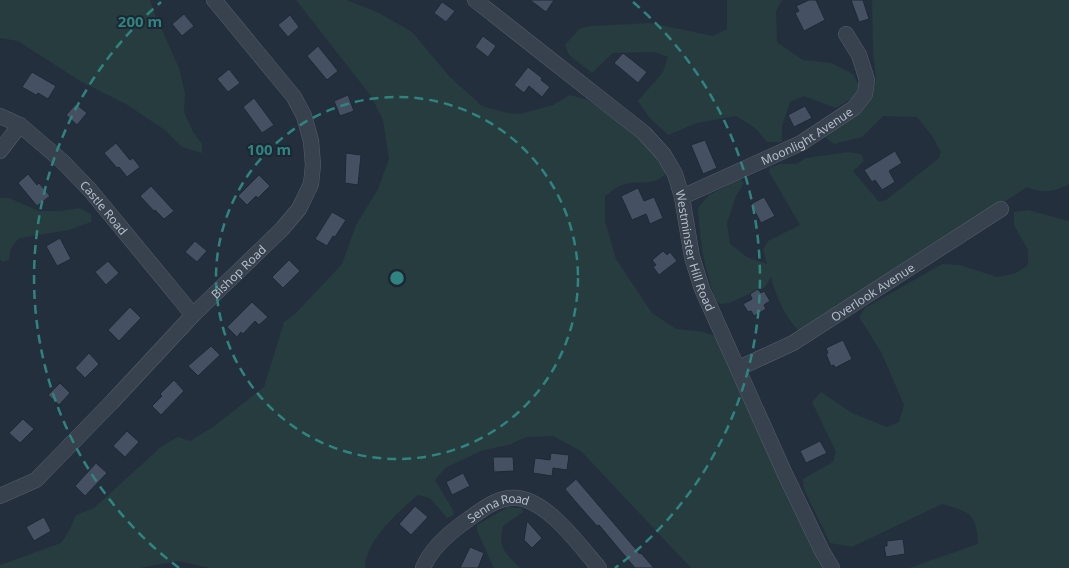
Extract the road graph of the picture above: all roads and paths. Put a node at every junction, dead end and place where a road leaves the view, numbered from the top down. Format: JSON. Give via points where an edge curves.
{"nodes":[{"id":1,"x":214,"y":0,"type":"edge"},
{"id":2,"x":475,"y":0,"type":"edge"},
{"id":3,"x":846,"y":34,"type":"dead end"},
{"id":4,"x":0,"y":116,"type":"edge"},
{"id":5,"x":20,"y":125,"type":"junction"},
{"id":6,"x":0,"y":151,"type":"edge"},
{"id":7,"x":682,"y":197,"type":"junction"},
{"id":8,"x":1001,"y":209,"type":"dead end"},
{"id":9,"x":193,"y":315,"type":"junction"},
{"id":10,"x":738,"y":368,"type":"junction"},
{"id":11,"x":0,"y":496,"type":"edge"},
{"id":12,"x":423,"y":568,"type":"edge"},
{"id":13,"x":599,"y":568,"type":"edge"},
{"id":14,"x":832,"y":568,"type":"edge"}],
"edges":[{"from":1,"to":9,"type":"street","name":"Bishop Road","via":[[294,97],[311,141],[313,165],[311,184],[299,209]]},
{"from":2,"to":7,"type":"street","name":"Westminster Hill Road","via":[[644,132],[671,166]]},
{"from":3,"to":7,"type":"street","name":"Moonlight Avenue","via":[[859,55],[867,80],[864,94],[854,108],[801,143]]},
{"from":4,"to":5,"type":"street","name":"Castle Road"},
{"from":5,"to":6,"type":"street"},
{"from":5,"to":9,"type":"street","name":"Castle Road","via":[[90,190]]},
{"from":7,"to":10,"type":"street","name":"Westminster Hill Road","via":[[696,271]]},
{"from":8,"to":10,"type":"street","name":"Overlook Avenue","via":[[793,343]]},
{"from":9,"to":11,"type":"street","name":"Bishop Road","via":[[36,480]]},
{"from":10,"to":14,"type":"street","name":"Westminster Hill Road","via":[[785,474]]},
{"from":12,"to":13,"type":"street","name":"Senna Road","via":[[435,547],[459,526],[494,502],[518,497],[530,500],[550,515]]}]}
